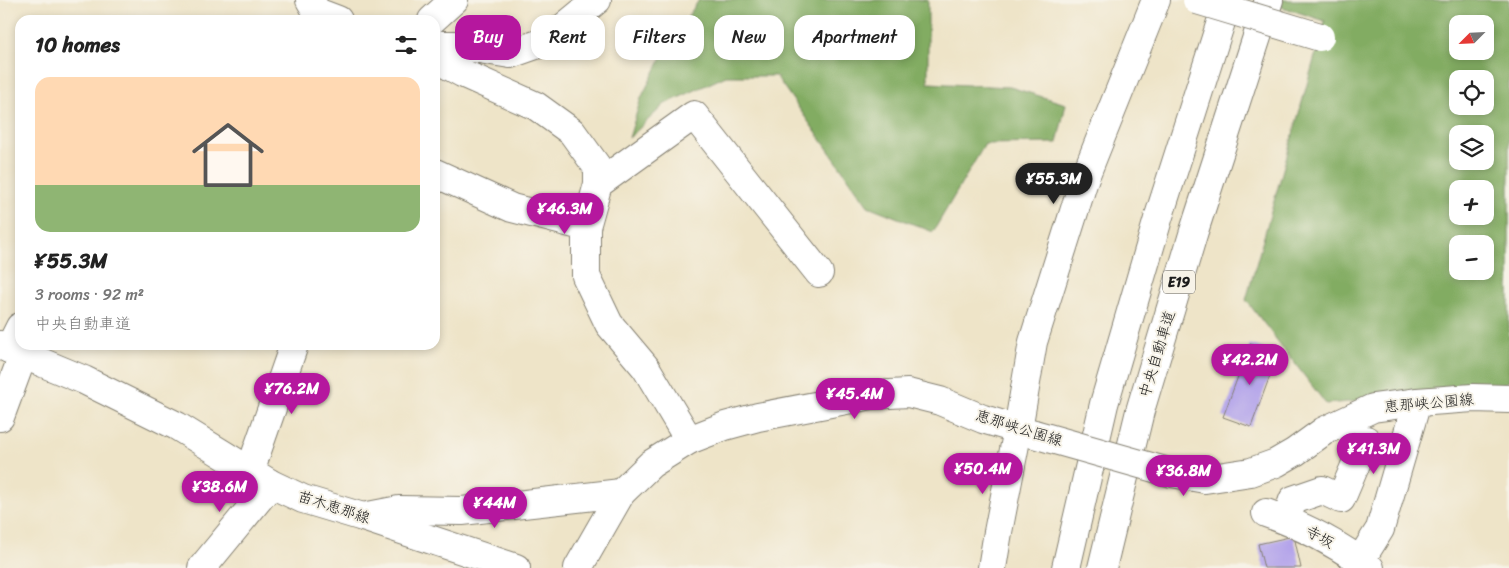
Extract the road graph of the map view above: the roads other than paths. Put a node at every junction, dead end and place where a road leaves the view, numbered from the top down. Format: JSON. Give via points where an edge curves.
{"nodes":[{"id":1,"x":310,"y":0,"type":"edge"},
{"id":2,"x":454,"y":0,"type":"edge"},
{"id":3,"x":598,"y":0,"type":"edge"},
{"id":4,"x":1156,"y":0,"type":"edge"},
{"id":5,"x":1197,"y":0,"type":"edge"},
{"id":6,"x":1228,"y":0,"type":"edge"},
{"id":7,"x":1269,"y":0,"type":"edge"},
{"id":8,"x":325,"y":15,"type":"edge"},
{"id":9,"x":438,"y":15,"type":"edge"},
{"id":10,"x":1320,"y":37,"type":"dead end"},
{"id":11,"x":440,"y":45,"type":"edge"},
{"id":12,"x":440,"y":61,"type":"edge"},
{"id":13,"x":440,"y":175,"type":"edge"},
{"id":14,"x":598,"y":184,"type":"junction"},
{"id":15,"x":586,"y":227,"type":"junction"},
{"id":16,"x":819,"y":272,"type":"dead end"},
{"id":17,"x":13,"y":344,"type":"edge"},
{"id":18,"x":25,"y":350,"type":"edge"},
{"id":19,"x":293,"y":350,"type":"edge"},
{"id":20,"x":1509,"y":399,"type":"edge"},
{"id":21,"x":1417,"y":402,"type":"junction"},
{"id":22,"x":0,"y":417,"type":"edge"},
{"id":23,"x":1026,"y":431,"type":"junction"},
{"id":24,"x":689,"y":440,"type":"junction"},
{"id":25,"x":1366,"y":440,"type":"dead end"},
{"id":26,"x":261,"y":478,"type":"junction"},
{"id":27,"x":621,"y":493,"type":"junction"},
{"id":28,"x":363,"y":517,"type":"junction"},
{"id":29,"x":1365,"y":564,"type":"edge"},
{"id":30,"x":202,"y":568,"type":"edge"},
{"id":31,"x":516,"y":568,"type":"edge"},
{"id":32,"x":578,"y":568,"type":"edge"},
{"id":33,"x":992,"y":568,"type":"edge"},
{"id":34,"x":1066,"y":568,"type":"edge"},
{"id":35,"x":1102,"y":568,"type":"edge"}],
"edges":[{"from":1,"to":8,"type":"main road","via":[[317,12]]},
{"from":2,"to":9,"type":"main road"},
{"from":3,"to":11,"type":"main road","via":[[547,41],[510,54]]},
{"from":4,"to":23,"type":"main road","via":[[1085,177],[1033,342]]},
{"from":5,"to":10,"type":"main road","bridge":true},
{"from":6,"to":34,"type":"main road","number":"E19","via":[[1158,219],[1104,404]]},
{"from":7,"to":35,"type":"main road","name":"中央自動車道","number":"E19","via":[[1140,411]]},
{"from":12,"to":14,"type":"main road","via":[[536,106],[572,132],[598,168]]},
{"from":13,"to":15,"type":"main road","via":[[512,208]]},
{"from":14,"to":15,"type":"main road"},
{"from":14,"to":16,"type":"main road","via":[[694,115]]},
{"from":15,"to":24,"type":"main road","via":[[586,276],[609,324],[646,368]]},
{"from":17,"to":22,"type":"main road"},
{"from":18,"to":26,"type":"main road","name":"苗木恵那線","via":[[177,426]]},
{"from":19,"to":26,"type":"main road"},
{"from":20,"to":21,"type":"main road","name":"恵那峡公園線"},
{"from":21,"to":23,"type":"main road","name":"恵那峡公園線","bridge":true,"via":[[1373,408],[1324,431],[1276,463],[1251,472],[1205,479],[1172,473]]},
{"from":21,"to":29,"type":"main road","via":[[1380,529]]},
{"from":23,"to":24,"type":"main road","name":"恵那峡公園線","via":[[908,393],[872,394],[758,417]]},
{"from":23,"to":33,"type":"main road","via":[[998,532]]},
{"from":24,"to":27,"type":"main road","name":"恵那峡公園線","via":[[651,464]]},
{"from":25,"to":29,"type":"main road","name":"寺坂","via":[[1341,499],[1322,490],[1294,500],[1276,517],[1321,536]]},
{"from":26,"to":28,"type":"main road","name":"苗木恵那線","via":[[303,499]]},
{"from":26,"to":30,"type":"main road"},
{"from":27,"to":28,"type":"main road","via":[[462,511],[399,510]]},
{"from":27,"to":32,"type":"main road","name":"恵那峡公園線"},
{"from":28,"to":31,"type":"main road","name":"苗木恵那線"}]}
